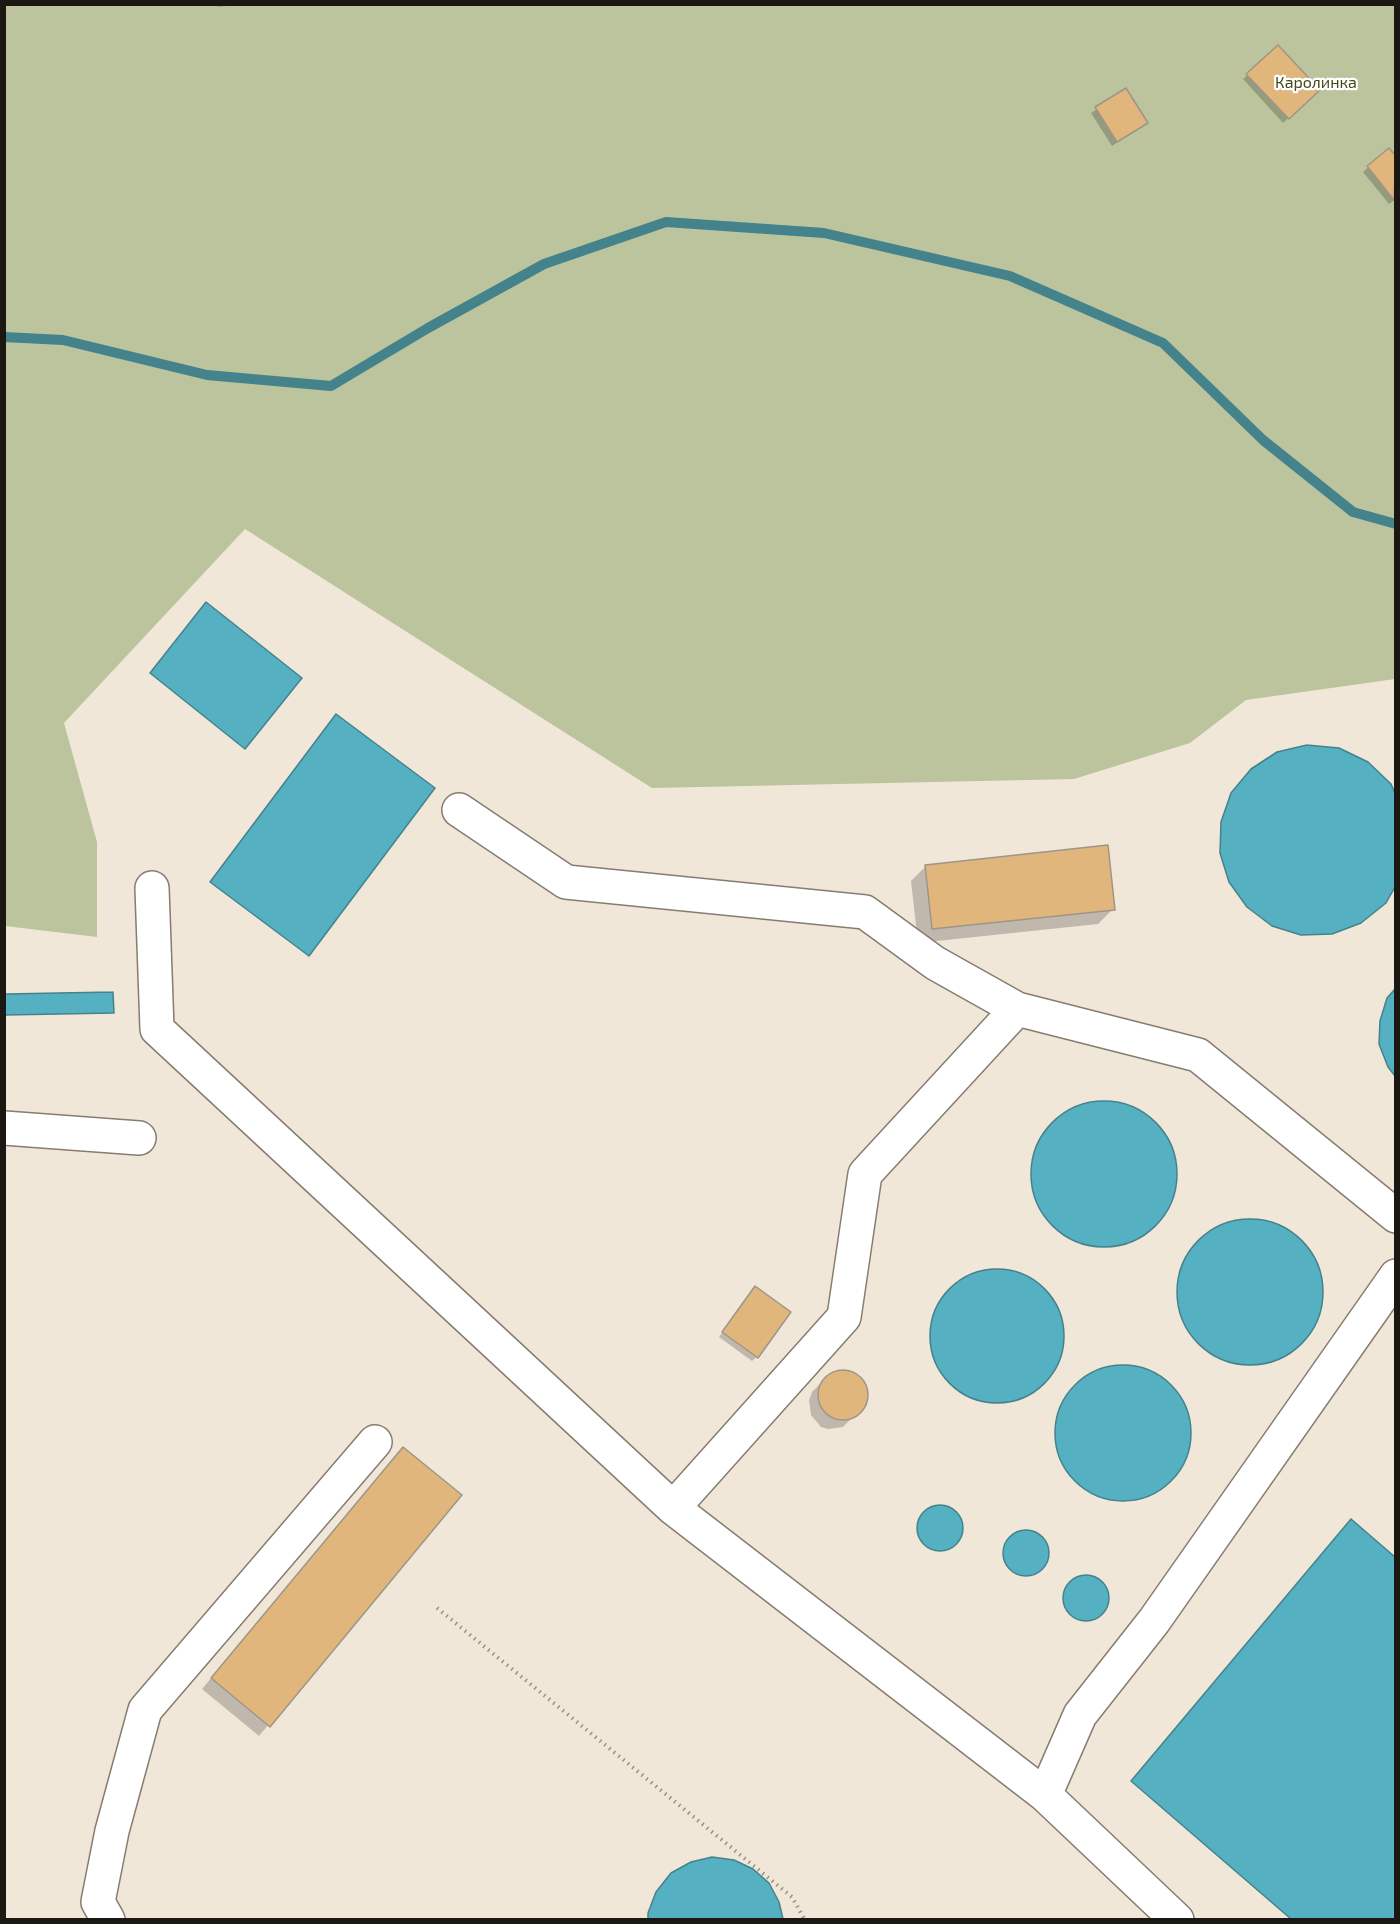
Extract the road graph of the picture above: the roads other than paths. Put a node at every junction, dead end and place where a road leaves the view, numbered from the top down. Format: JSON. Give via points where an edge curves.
{"nodes":[{"id":1,"x":459,"y":810,"type":"dead end"},
{"id":2,"x":152,"y":888,"type":"dead end"},
{"id":3,"x":1017,"y":1009,"type":"junction"},
{"id":4,"x":4,"y":1128,"type":"edge"},
{"id":5,"x":139,"y":1138,"type":"dead end"},
{"id":6,"x":1395,"y":1216,"type":"edge"},
{"id":7,"x":1395,"y":1276,"type":"edge"},
{"id":8,"x":375,"y":1442,"type":"dead end"},
{"id":9,"x":673,"y":1508,"type":"junction"},
{"id":10,"x":1045,"y":1795,"type":"junction"},
{"id":11,"x":108,"y":1920,"type":"edge"},
{"id":12,"x":1177,"y":1920,"type":"edge"}],
"edges":[{"from":1,"to":3,"type":"lane","via":[[566,882],[866,912],[935,963]]},
{"from":2,"to":9,"type":"lane","via":[[157,1029]]},
{"from":3,"to":6,"type":"lane","via":[[1198,1055]]},
{"from":3,"to":9,"type":"lane","via":[[865,1174],[844,1317]]},
{"from":4,"to":5,"type":"lane"},
{"from":7,"to":10,"type":"lane","via":[[1154,1621],[1080,1715]]},
{"from":8,"to":11,"type":"lane","via":[[145,1710],[112,1831],[98,1902]]},
{"from":9,"to":10,"type":"lane"},
{"from":10,"to":12,"type":"lane"}]}
